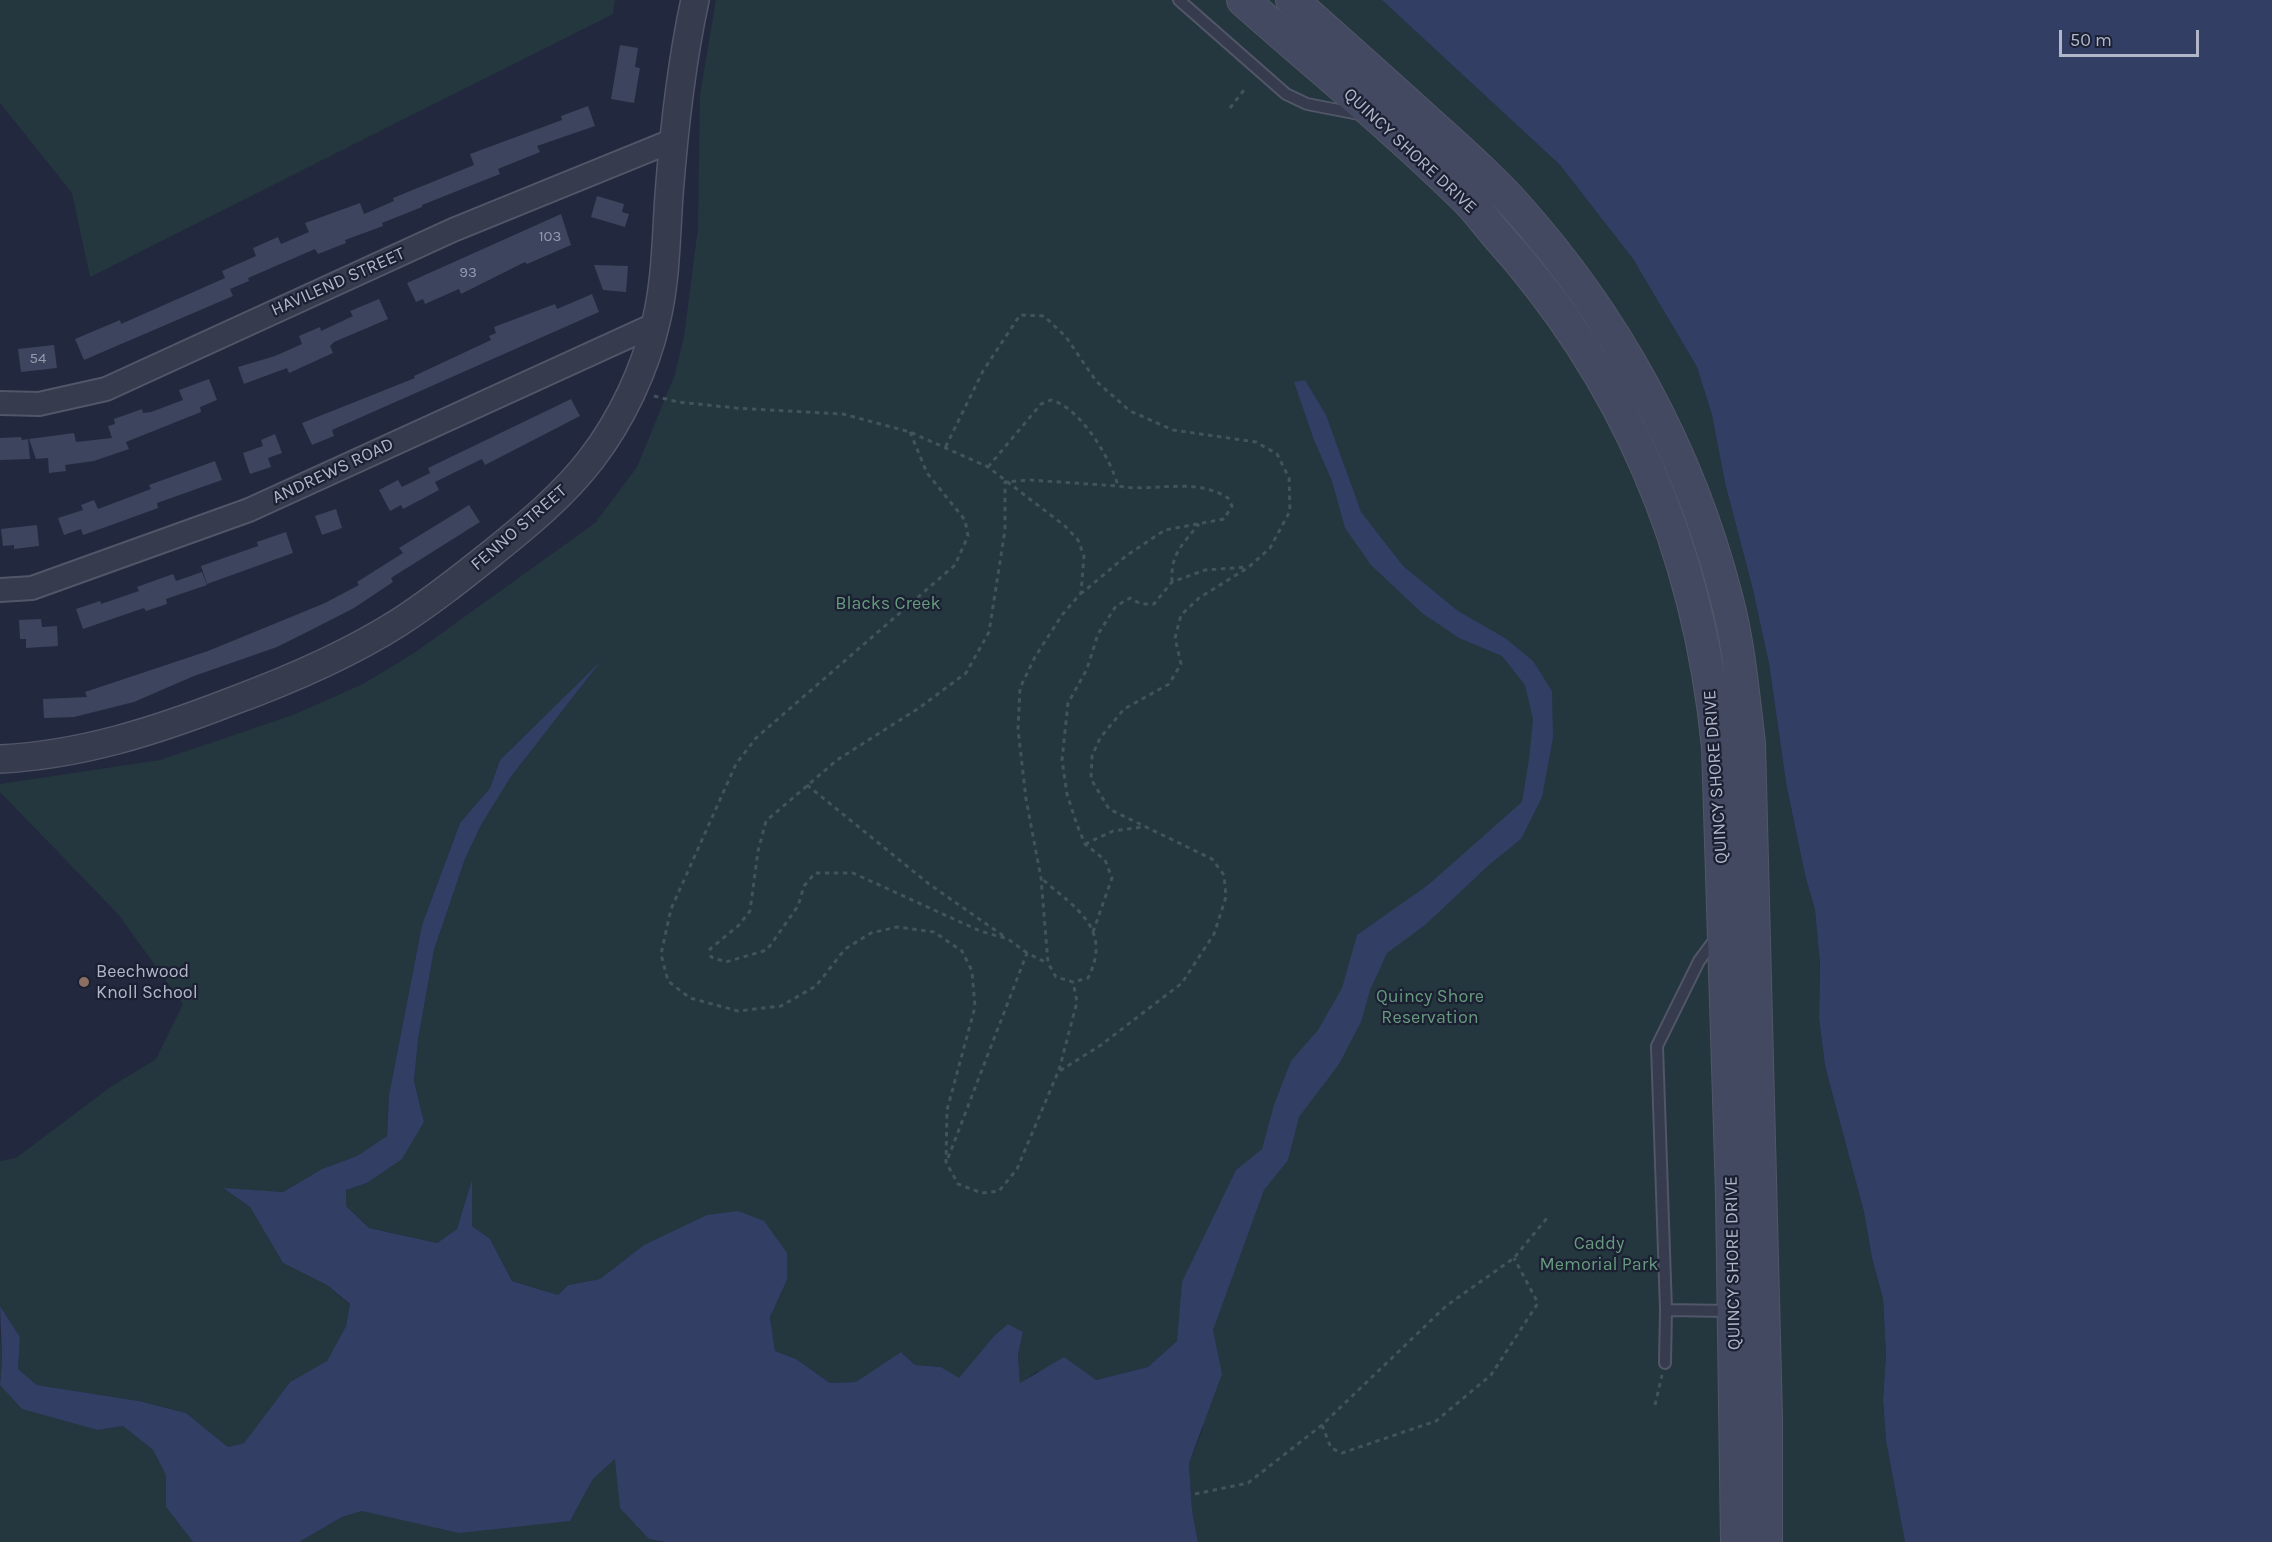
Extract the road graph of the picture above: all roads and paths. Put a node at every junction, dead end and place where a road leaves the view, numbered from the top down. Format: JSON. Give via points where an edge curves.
{"nodes":[{"id":1,"x":695,"y":0,"type":"edge"},
{"id":2,"x":1179,"y":0,"type":"edge"},
{"id":3,"x":1243,"y":0,"type":"edge"},
{"id":4,"x":1292,"y":0,"type":"edge"},
{"id":5,"x":1244,"y":90,"type":"dead end"},
{"id":6,"x":1230,"y":108,"type":"dead end"},
{"id":7,"x":1375,"y":117,"type":"junction"},
{"id":8,"x":674,"y":140,"type":"junction"},
{"id":9,"x":656,"y":324,"type":"junction"},
{"id":10,"x":632,"y":391,"type":"junction"},
{"id":11,"x":0,"y":403,"type":"edge"},
{"id":12,"x":909,"y":432,"type":"junction"},
{"id":13,"x":945,"y":448,"type":"junction"},
{"id":14,"x":988,"y":467,"type":"junction"},
{"id":15,"x":1005,"y":482,"type":"junction"},
{"id":16,"x":1119,"y":486,"type":"junction"},
{"id":17,"x":1199,"y":523,"type":"junction"},
{"id":18,"x":1249,"y":567,"type":"junction"},
{"id":19,"x":1172,"y":582,"type":"junction"},
{"id":20,"x":0,"y":590,"type":"edge"},
{"id":21,"x":1082,"y":593,"type":"junction"},
{"id":22,"x":0,"y":759,"type":"edge"},
{"id":23,"x":807,"y":785,"type":"junction"},
{"id":24,"x":1145,"y":826,"type":"junction"},
{"id":25,"x":1085,"y":844,"type":"junction"},
{"id":26,"x":1041,"y":878,"type":"junction"},
{"id":27,"x":1724,"y":927,"type":"junction"},
{"id":28,"x":1093,"y":932,"type":"junction"},
{"id":29,"x":1008,"y":939,"type":"junction"},
{"id":30,"x":1027,"y":952,"type":"junction"},
{"id":31,"x":1048,"y":963,"type":"junction"},
{"id":32,"x":1073,"y":982,"type":"junction"},
{"id":33,"x":1058,"y":1072,"type":"junction"},
{"id":34,"x":946,"y":1162,"type":"junction"},
{"id":35,"x":1547,"y":1218,"type":"dead end"},
{"id":36,"x":1514,"y":1258,"type":"junction"},
{"id":37,"x":1666,"y":1310,"type":"junction"},
{"id":38,"x":1749,"y":1311,"type":"junction"},
{"id":39,"x":1665,"y":1363,"type":"joint"},
{"id":40,"x":1655,"y":1405,"type":"dead end"},
{"id":41,"x":1322,"y":1425,"type":"junction"},
{"id":42,"x":1195,"y":1494,"type":"dead end"},
{"id":43,"x":1737,"y":1542,"type":"edge"},
{"id":44,"x":1766,"y":1542,"type":"edge"}],
"edges":[{"from":1,"to":8,"type":"street","name":"FENNO STREET","via":[[684,48]]},
{"from":2,"to":7,"type":"lane","via":[[1286,94],[1307,104]]},
{"from":3,"to":7,"type":"main road","name":"QUINCY SHORE DRIVE"},
{"from":4,"to":38,"type":"main road","name":"QUINCY SHORE DRIVE","via":[[1461,152],[1557,254],[1590,297],[1640,379],[1696,502],[1727,597],[1749,743]]},
{"from":5,"to":6,"type":"path"},
{"from":7,"to":27,"type":"main road","name":"QUINCY SHORE DRIVE","via":[[1463,196],[1549,296],[1604,380],[1659,496],[1695,601],[1714,702]]},
{"from":8,"to":9,"type":"street","name":"FENNO STREET","via":[[663,284]]},
{"from":8,"to":11,"type":"street","name":"HAVILEND STREET","via":[[443,235],[106,389],[39,405]]},
{"from":9,"to":10,"type":"street","name":"FENNO STREET"},
{"from":9,"to":20,"type":"street","name":"ANDREWS ROAD","via":[[249,510],[32,588]]},
{"from":10,"to":12,"type":"path","via":[[678,402],[843,414]]},
{"from":10,"to":22,"type":"street","name":"FENNO STREET","via":[[593,457],[561,494],[445,591],[395,625],[277,685],[179,722],[91,747]]},
{"from":12,"to":13,"type":"path"},
{"from":12,"to":34,"type":"path","via":[[927,473],[965,520],[968,536],[955,565],[756,738],[736,764],[671,909],[661,954],[668,981],[690,998],[738,1011],[781,1006],[816,986],[845,949],[871,933],[897,927],[934,932],[962,951],[972,971],[975,1007],[947,1110]]},
{"from":13,"to":14,"type":"path"},
{"from":13,"to":18,"type":"path","via":[[983,371],[1020,315],[1044,316],[1066,337],[1096,381],[1130,411],[1173,430],[1256,441],[1277,454],[1289,478],[1290,511],[1270,548]]},
{"from":14,"to":15,"type":"path"},
{"from":14,"to":16,"type":"path","via":[[1041,404],[1051,400],[1067,407],[1082,422],[1112,465]]},
{"from":15,"to":16,"type":"path"},
{"from":15,"to":21,"type":"path","via":[[1078,540],[1084,556]]},
{"from":15,"to":23,"type":"path","via":[[1005,530],[990,632],[966,673],[837,760]]},
{"from":16,"to":17,"type":"path","via":[[1137,490],[1167,486],[1203,488],[1228,498],[1232,506],[1224,519]]},
{"from":17,"to":19,"type":"path","via":[[1176,552],[1171,566]]},
{"from":17,"to":21,"type":"path","via":[[1165,530],[1149,539]]},
{"from":18,"to":19,"type":"path","via":[[1205,570]]},
{"from":18,"to":24,"type":"path","via":[[1199,598],[1181,615],[1175,638],[1181,664],[1169,684],[1124,709],[1100,738],[1092,756],[1091,779],[1109,809]]},
{"from":19,"to":25,"type":"path","via":[[1154,604],[1141,604],[1130,598],[1116,606],[1098,634],[1087,669],[1068,703],[1062,760],[1067,794]]},
{"from":21,"to":26,"type":"path","via":[[1062,615],[1020,688],[1018,729]]},
{"from":23,"to":29,"type":"path","via":[[929,884]]},
{"from":23,"to":29,"type":"path","via":[[766,821],[750,911],[739,926],[710,948],[711,957],[726,962],[767,950],[798,906],[804,886],[815,873],[853,873],[980,931]]},
{"from":24,"to":25,"type":"path","via":[[1113,831]]},
{"from":24,"to":33,"type":"path","via":[[1212,859],[1224,875],[1226,897],[1214,934],[1182,983],[1101,1045]]},
{"from":25,"to":28,"type":"path","via":[[1105,860],[1112,879]]},
{"from":26,"to":28,"type":"path","via":[[1078,910]]},
{"from":26,"to":31,"type":"path"},
{"from":27,"to":37,"type":"lane","via":[[1699,961],[1657,1046]]},
{"from":27,"to":38,"type":"main road","name":"QUINCY SHORE DRIVE"},
{"from":28,"to":32,"type":"path","via":[[1098,959],[1088,978]]},
{"from":29,"to":30,"type":"path"},
{"from":30,"to":31,"type":"path"},
{"from":30,"to":34,"type":"path"},
{"from":31,"to":32,"type":"path","via":[[1056,977]]},
{"from":32,"to":33,"type":"path","via":[[1077,1002]]},
{"from":33,"to":34,"type":"path","via":[[1017,1169],[999,1191],[982,1192],[958,1184]]},
{"from":35,"to":36,"type":"path"},
{"from":36,"to":41,"type":"path","via":[[1446,1306]]},
{"from":36,"to":41,"type":"path","via":[[1539,1303],[1491,1375],[1436,1421],[1342,1453],[1331,1448]]},
{"from":37,"to":38,"type":"lane"},
{"from":37,"to":39,"type":"lane"},
{"from":38,"to":43,"type":"main road","name":"QUINCY SHORE DRIVE"},
{"from":38,"to":44,"type":"main road","name":"QUINCY SHORE DRIVE"},
{"from":39,"to":40,"type":"path"},
{"from":41,"to":42,"type":"path","via":[[1248,1483]]}]}
